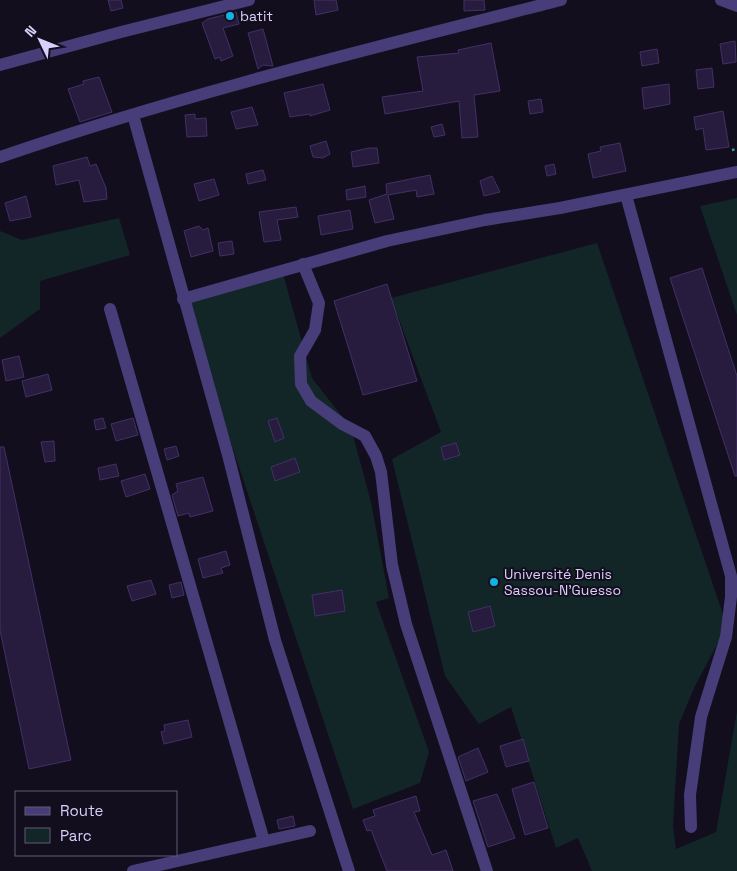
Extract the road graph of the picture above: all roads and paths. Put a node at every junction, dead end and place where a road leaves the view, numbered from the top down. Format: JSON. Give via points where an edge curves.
{"nodes":[{"id":1,"x":250,"y":0,"type":"edge"},
{"id":2,"x":561,"y":0,"type":"edge"},
{"id":3,"x":721,"y":0,"type":"edge"},
{"id":4,"x":737,"y":6,"type":"edge"},
{"id":5,"x":0,"y":65,"type":"edge"},
{"id":6,"x":133,"y":115,"type":"junction"},
{"id":7,"x":737,"y":149,"type":"edge"},
{"id":8,"x":732,"y":150,"type":"dead end"},
{"id":9,"x":0,"y":157,"type":"edge"},
{"id":10,"x":737,"y":172,"type":"edge"},
{"id":11,"x":626,"y":195,"type":"junction"},
{"id":12,"x":303,"y":264,"type":"junction"},
{"id":13,"x":183,"y":299,"type":"junction"},
{"id":14,"x":110,"y":309,"type":"dead end"},
{"id":15,"x":691,"y":827,"type":"dead end"},
{"id":16,"x":310,"y":831,"type":"dead end"},
{"id":17,"x":264,"y":841,"type":"junction"},
{"id":18,"x":181,"y":866,"type":"edge"},
{"id":19,"x":133,"y":871,"type":"edge"},
{"id":20,"x":350,"y":871,"type":"edge"},
{"id":21,"x":487,"y":871,"type":"edge"}],
"edges":[{"from":1,"to":5,"type":"street"},
{"from":2,"to":6,"type":"street"},
{"from":3,"to":4,"type":"street"},
{"from":6,"to":9,"type":"street"},
{"from":6,"to":13,"type":"street"},
{"from":7,"to":8,"type":"path"},
{"from":10,"to":11,"type":"street"},
{"from":11,"to":12,"type":"street","via":[[422,233]]},
{"from":11,"to":15,"type":"street","via":[[731,576],[726,637],[701,717],[695,753],[690,795]]},
{"from":12,"to":13,"type":"street"},
{"from":12,"to":21,"type":"street","via":[[320,303],[315,330],[300,356],[301,384],[311,401],[365,436],[376,456],[381,472],[392,565],[406,624]]},
{"from":13,"to":20,"type":"street","via":[[228,455],[275,640]]},
{"from":14,"to":17,"type":"street"},
{"from":16,"to":17,"type":"street"},
{"from":17,"to":18,"type":"street"},
{"from":18,"to":19,"type":"street"}]}
